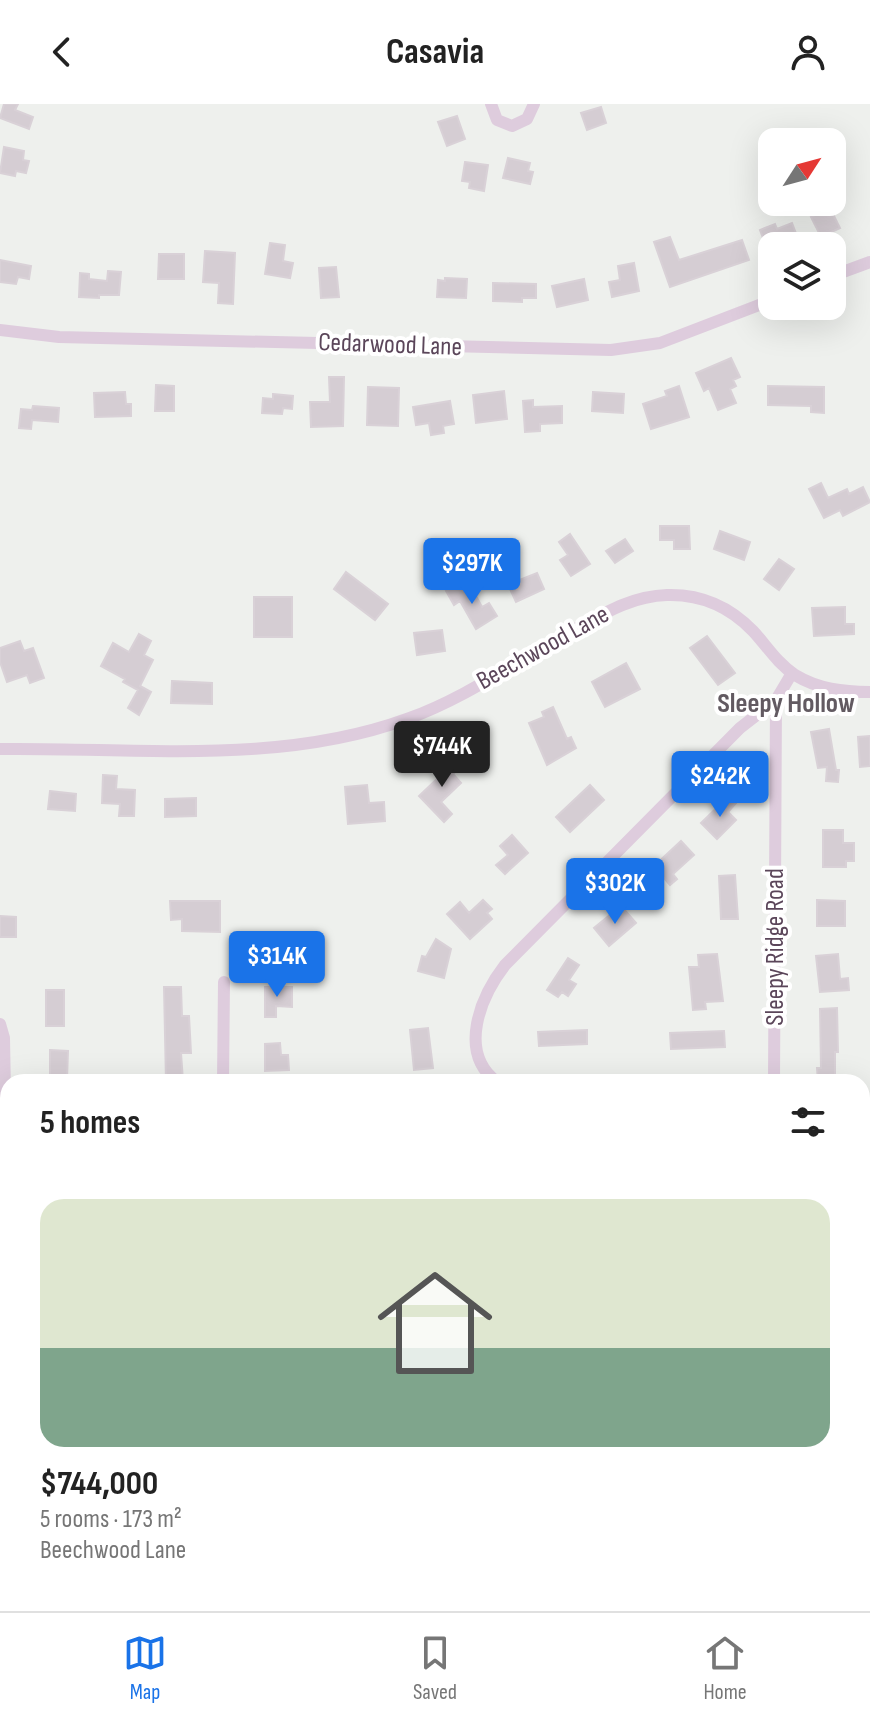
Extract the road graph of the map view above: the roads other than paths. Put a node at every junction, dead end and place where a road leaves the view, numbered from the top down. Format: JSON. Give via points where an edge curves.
{"nodes":[{"id":1,"x":491,"y":104,"type":"edge"},
{"id":2,"x":534,"y":104,"type":"edge"},
{"id":3,"x":870,"y":262,"type":"edge"},
{"id":4,"x":846,"y":271,"type":"edge"},
{"id":5,"x":758,"y":305,"type":"edge"},
{"id":6,"x":0,"y":330,"type":"edge"},
{"id":7,"x":792,"y":673,"type":"junction"},
{"id":8,"x":870,"y":692,"type":"edge"},
{"id":9,"x":776,"y":700,"type":"junction"},
{"id":10,"x":0,"y":749,"type":"edge"},
{"id":11,"x":224,"y":982,"type":"dead end"},
{"id":12,"x":0,"y":1024,"type":"edge"},
{"id":13,"x":5,"y":1074,"type":"edge"},
{"id":14,"x":223,"y":1074,"type":"edge"},
{"id":15,"x":489,"y":1074,"type":"edge"},
{"id":16,"x":774,"y":1074,"type":"edge"}],
"edges":[{"from":1,"to":2,"type":"street","via":[[497,120],[512,126],[527,119]]},
{"from":3,"to":4,"type":"street"},
{"from":5,"to":6,"type":"street","name":"Cedarwood Lane","via":[[660,343],[611,350],[59,337]]},
{"from":7,"to":8,"type":"street","name":"Beechwood Lane","via":[[824,688]]},
{"from":7,"to":9,"type":"street"},
{"from":7,"to":10,"type":"street","name":"Beechwood Lane","via":[[721,606],[692,597],[647,597],[613,609],[430,710],[366,732],[255,748]]},
{"from":9,"to":15,"type":"street","via":[[691,775],[491,982],[478,1016],[476,1048]]},
{"from":9,"to":16,"type":"street","name":"Sleepy Ridge Road"},
{"from":11,"to":14,"type":"street"},
{"from":12,"to":13,"type":"street"}]}
